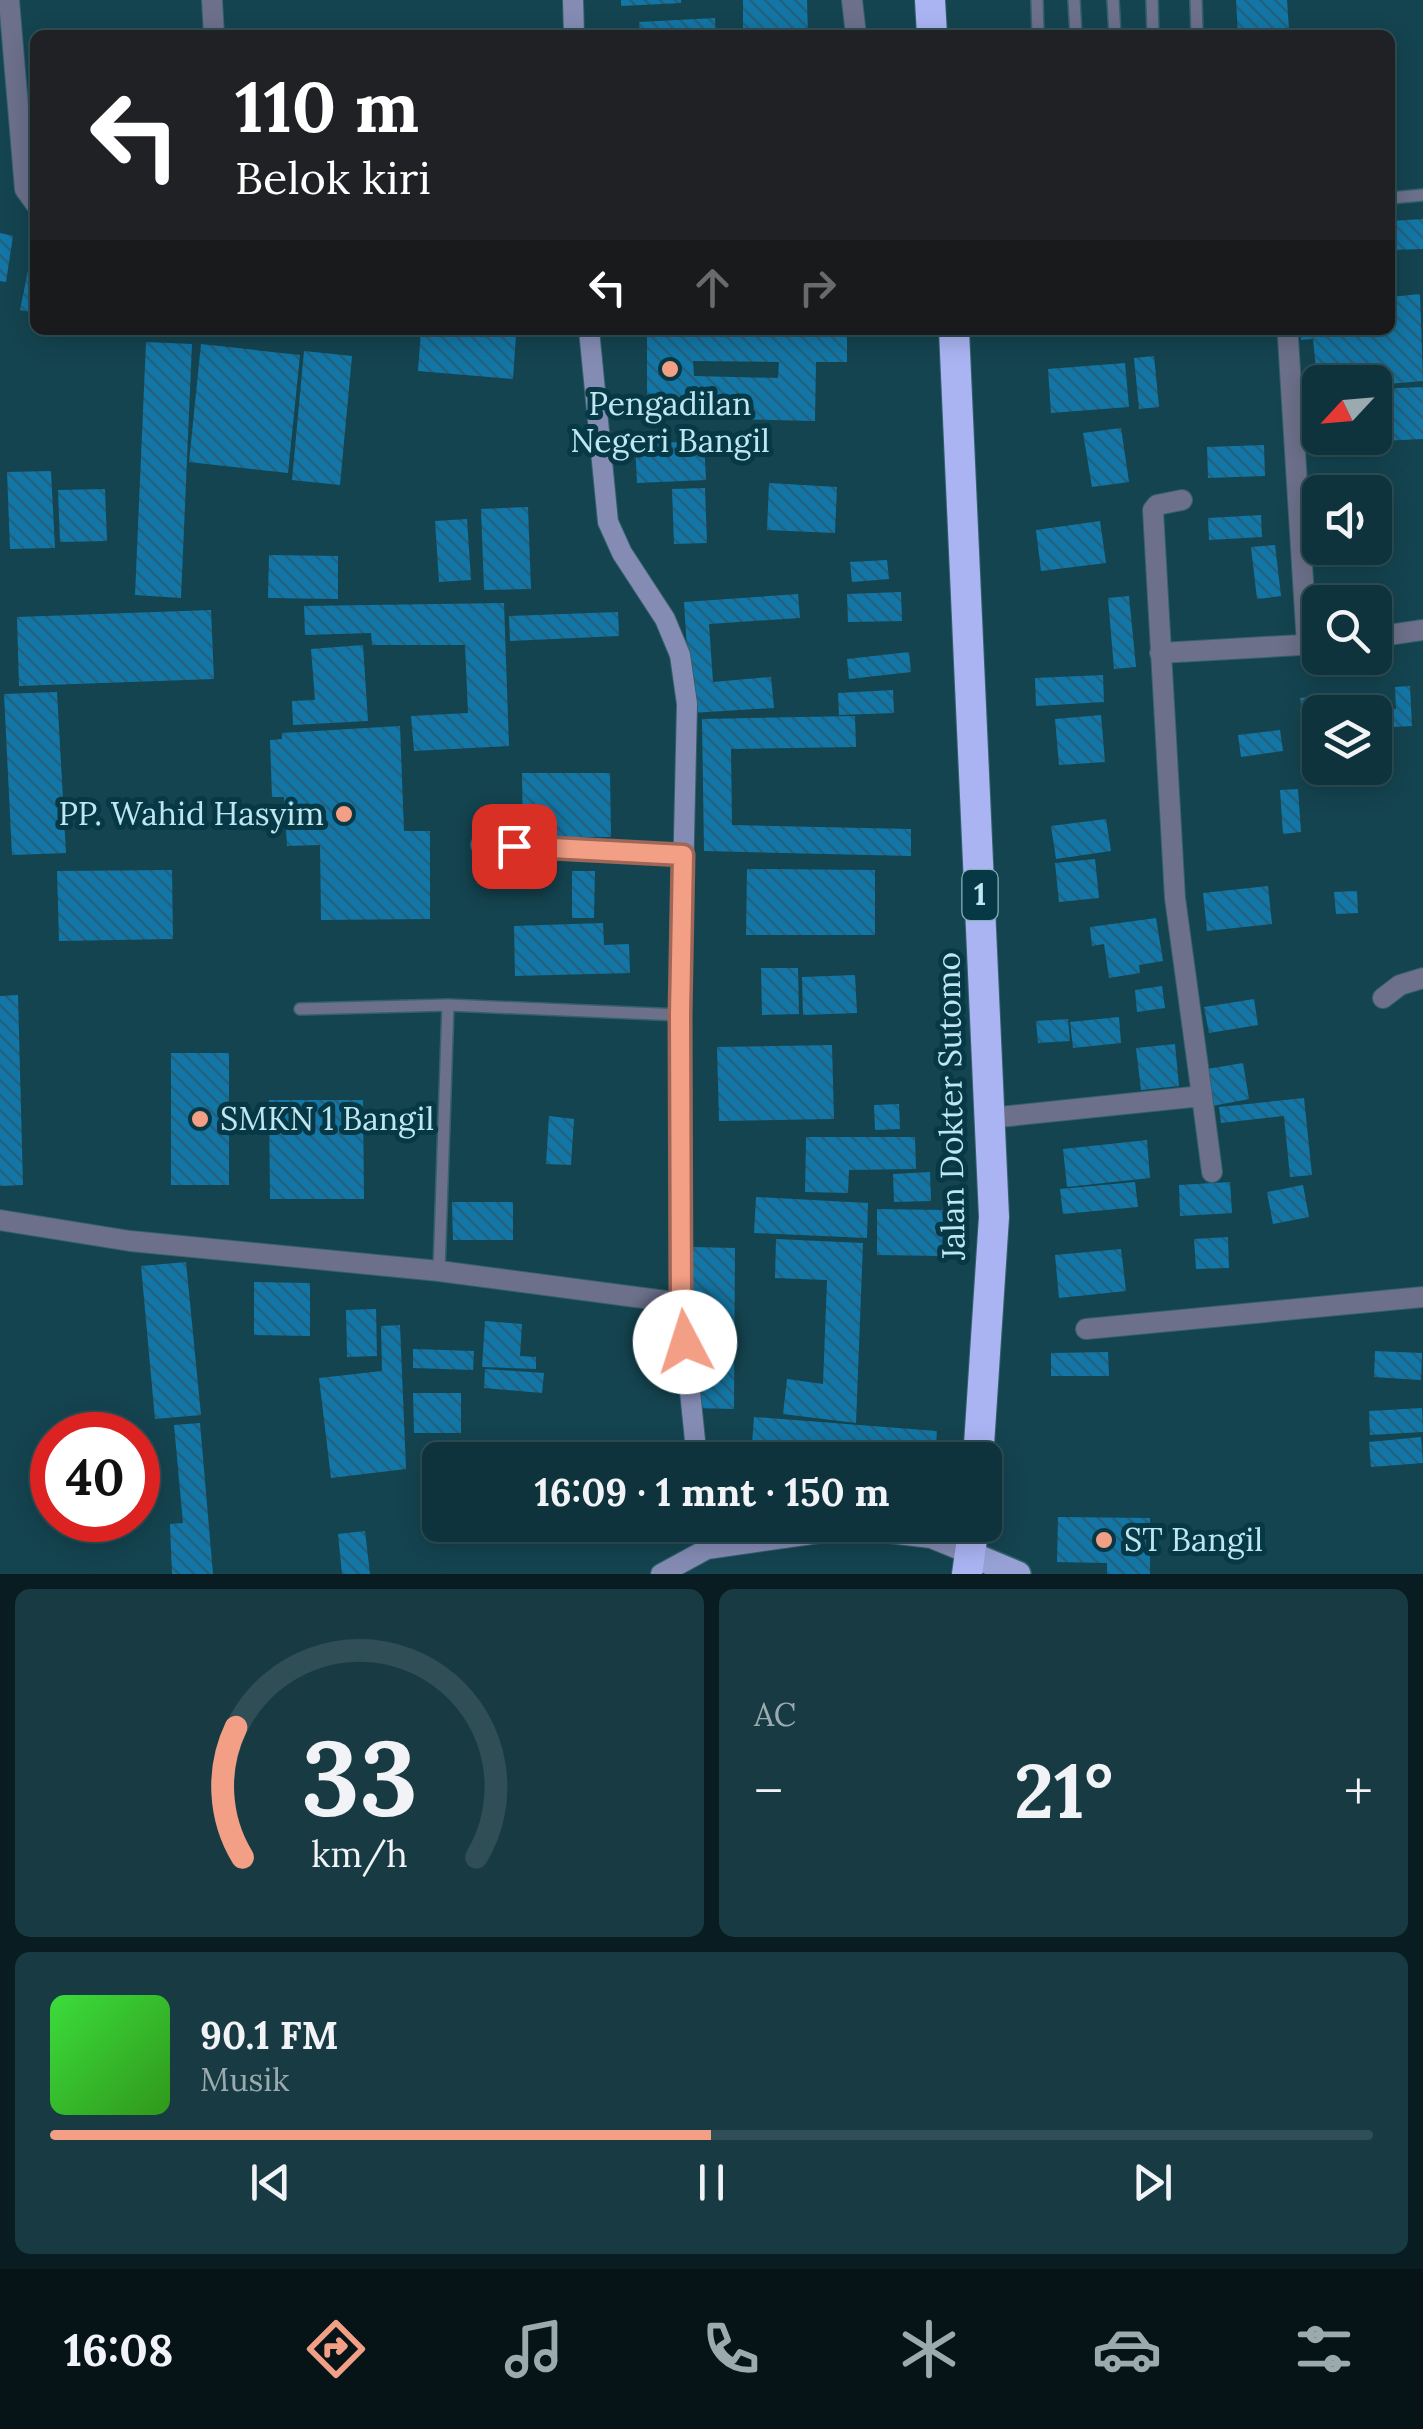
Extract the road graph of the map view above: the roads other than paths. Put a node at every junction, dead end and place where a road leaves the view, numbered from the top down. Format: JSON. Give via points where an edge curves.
{"nodes":[{"id":1,"x":9,"y":0,"type":"edge"},
{"id":2,"x":212,"y":0,"type":"edge"},
{"id":3,"x":573,"y":0,"type":"edge"},
{"id":4,"x":852,"y":0,"type":"edge"},
{"id":5,"x":930,"y":0,"type":"edge"},
{"id":6,"x":1037,"y":0,"type":"edge"},
{"id":7,"x":1074,"y":0,"type":"edge"},
{"id":8,"x":1113,"y":0,"type":"edge"},
{"id":9,"x":1152,"y":0,"type":"edge"},
{"id":10,"x":1196,"y":0,"type":"edge"},
{"id":11,"x":214,"y":30,"type":"edge"},
{"id":12,"x":574,"y":30,"type":"edge"},
{"id":13,"x":855,"y":30,"type":"edge"},
{"id":14,"x":932,"y":30,"type":"edge"},
{"id":15,"x":1038,"y":30,"type":"edge"},
{"id":16,"x":1076,"y":30,"type":"edge"},
{"id":17,"x":1115,"y":30,"type":"edge"},
{"id":18,"x":1153,"y":30,"type":"edge"},
{"id":19,"x":1197,"y":30,"type":"edge"},
{"id":20,"x":1423,"y":195,"type":"edge"},
{"id":21,"x":30,"y":196,"type":"edge"},
{"id":22,"x":1395,"y":198,"type":"edge"},
{"id":23,"x":589,"y":335,"type":"edge"},
{"id":24,"x":954,"y":335,"type":"edge"},
{"id":25,"x":1288,"y":338,"type":"dead end"},
{"id":26,"x":1182,"y":500,"type":"dead end"},
{"id":27,"x":1309,"y":585,"type":"edge"},
{"id":28,"x":1423,"y":630,"type":"edge"},
{"id":29,"x":1392,"y":635,"type":"edge"},
{"id":30,"x":1302,"y":645,"type":"edge"},
{"id":31,"x":1160,"y":653,"type":"junction"},
{"id":32,"x":480,"y":845,"type":"dead end"},
{"id":33,"x":683,"y":855,"type":"junction"},
{"id":34,"x":1423,"y":978,"type":"edge"},
{"id":35,"x":1382,"y":998,"type":"dead end"},
{"id":36,"x":448,"y":1005,"type":"junction"},
{"id":37,"x":300,"y":1010,"type":"dead end"},
{"id":38,"x":680,"y":1014,"type":"junction"},
{"id":39,"x":1202,"y":1096,"type":"junction"},
{"id":40,"x":990,"y":1118,"type":"junction"},
{"id":41,"x":1212,"y":1172,"type":"dead end"},
{"id":42,"x":0,"y":1220,"type":"edge"},
{"id":43,"x":439,"y":1271,"type":"junction"},
{"id":44,"x":1423,"y":1298,"type":"edge"},
{"id":45,"x":681,"y":1303,"type":"junction"},
{"id":46,"x":1086,"y":1329,"type":"dead end"},
{"id":47,"x":695,"y":1442,"type":"edge"},
{"id":48,"x":979,"y":1442,"type":"edge"},
{"id":49,"x":706,"y":1542,"type":"edge"},
{"id":50,"x":707,"y":1549,"type":"junction"},
{"id":51,"x":970,"y":1551,"type":"edge"},
{"id":52,"x":660,"y":1574,"type":"edge"},
{"id":53,"x":1018,"y":1574,"type":"edge"}],
"edges":[{"from":1,"to":21,"type":"street"},
{"from":2,"to":11,"type":"street"},
{"from":3,"to":12,"type":"street"},
{"from":4,"to":13,"type":"street"},
{"from":5,"to":14,"type":"highway"},
{"from":6,"to":15,"type":"lane"},
{"from":7,"to":16,"type":"lane"},
{"from":8,"to":17,"type":"lane"},
{"from":9,"to":18,"type":"lane"},
{"from":10,"to":19,"type":"lane"},
{"from":20,"to":22,"type":"lane"},
{"from":23,"to":33,"type":"street","via":[[608,522],[680,654],[687,704]]},
{"from":24,"to":40,"type":"highway","name":"Jalan Dokter Sutomo","number":"1"},
{"from":25,"to":27,"type":"street"},
{"from":26,"to":31,"type":"street","via":[[1153,510]]},
{"from":28,"to":29,"type":"street"},
{"from":30,"to":31,"type":"street"},
{"from":31,"to":39,"type":"street","via":[[1175,898]]},
{"from":32,"to":33,"type":"street"},
{"from":33,"to":38,"type":"street"},
{"from":34,"to":35,"type":"street"},
{"from":36,"to":37,"type":"lane"},
{"from":36,"to":38,"type":"lane"},
{"from":36,"to":43,"type":"lane"},
{"from":38,"to":45,"type":"street"},
{"from":39,"to":40,"type":"street"},
{"from":39,"to":41,"type":"street"},
{"from":40,"to":48,"type":"highway","name":"Jalan Dokter Sutomo","number":"1","via":[[994,1217]]},
{"from":42,"to":43,"type":"street"},
{"from":43,"to":45,"type":"street"},
{"from":44,"to":46,"type":"street"},
{"from":45,"to":47,"type":"street"},
{"from":49,"to":50,"type":"street"},
{"from":50,"to":51,"type":"street","via":[[826,1532],[881,1532]]},
{"from":50,"to":52,"type":"street"},
{"from":51,"to":53,"type":"main road"}]}
